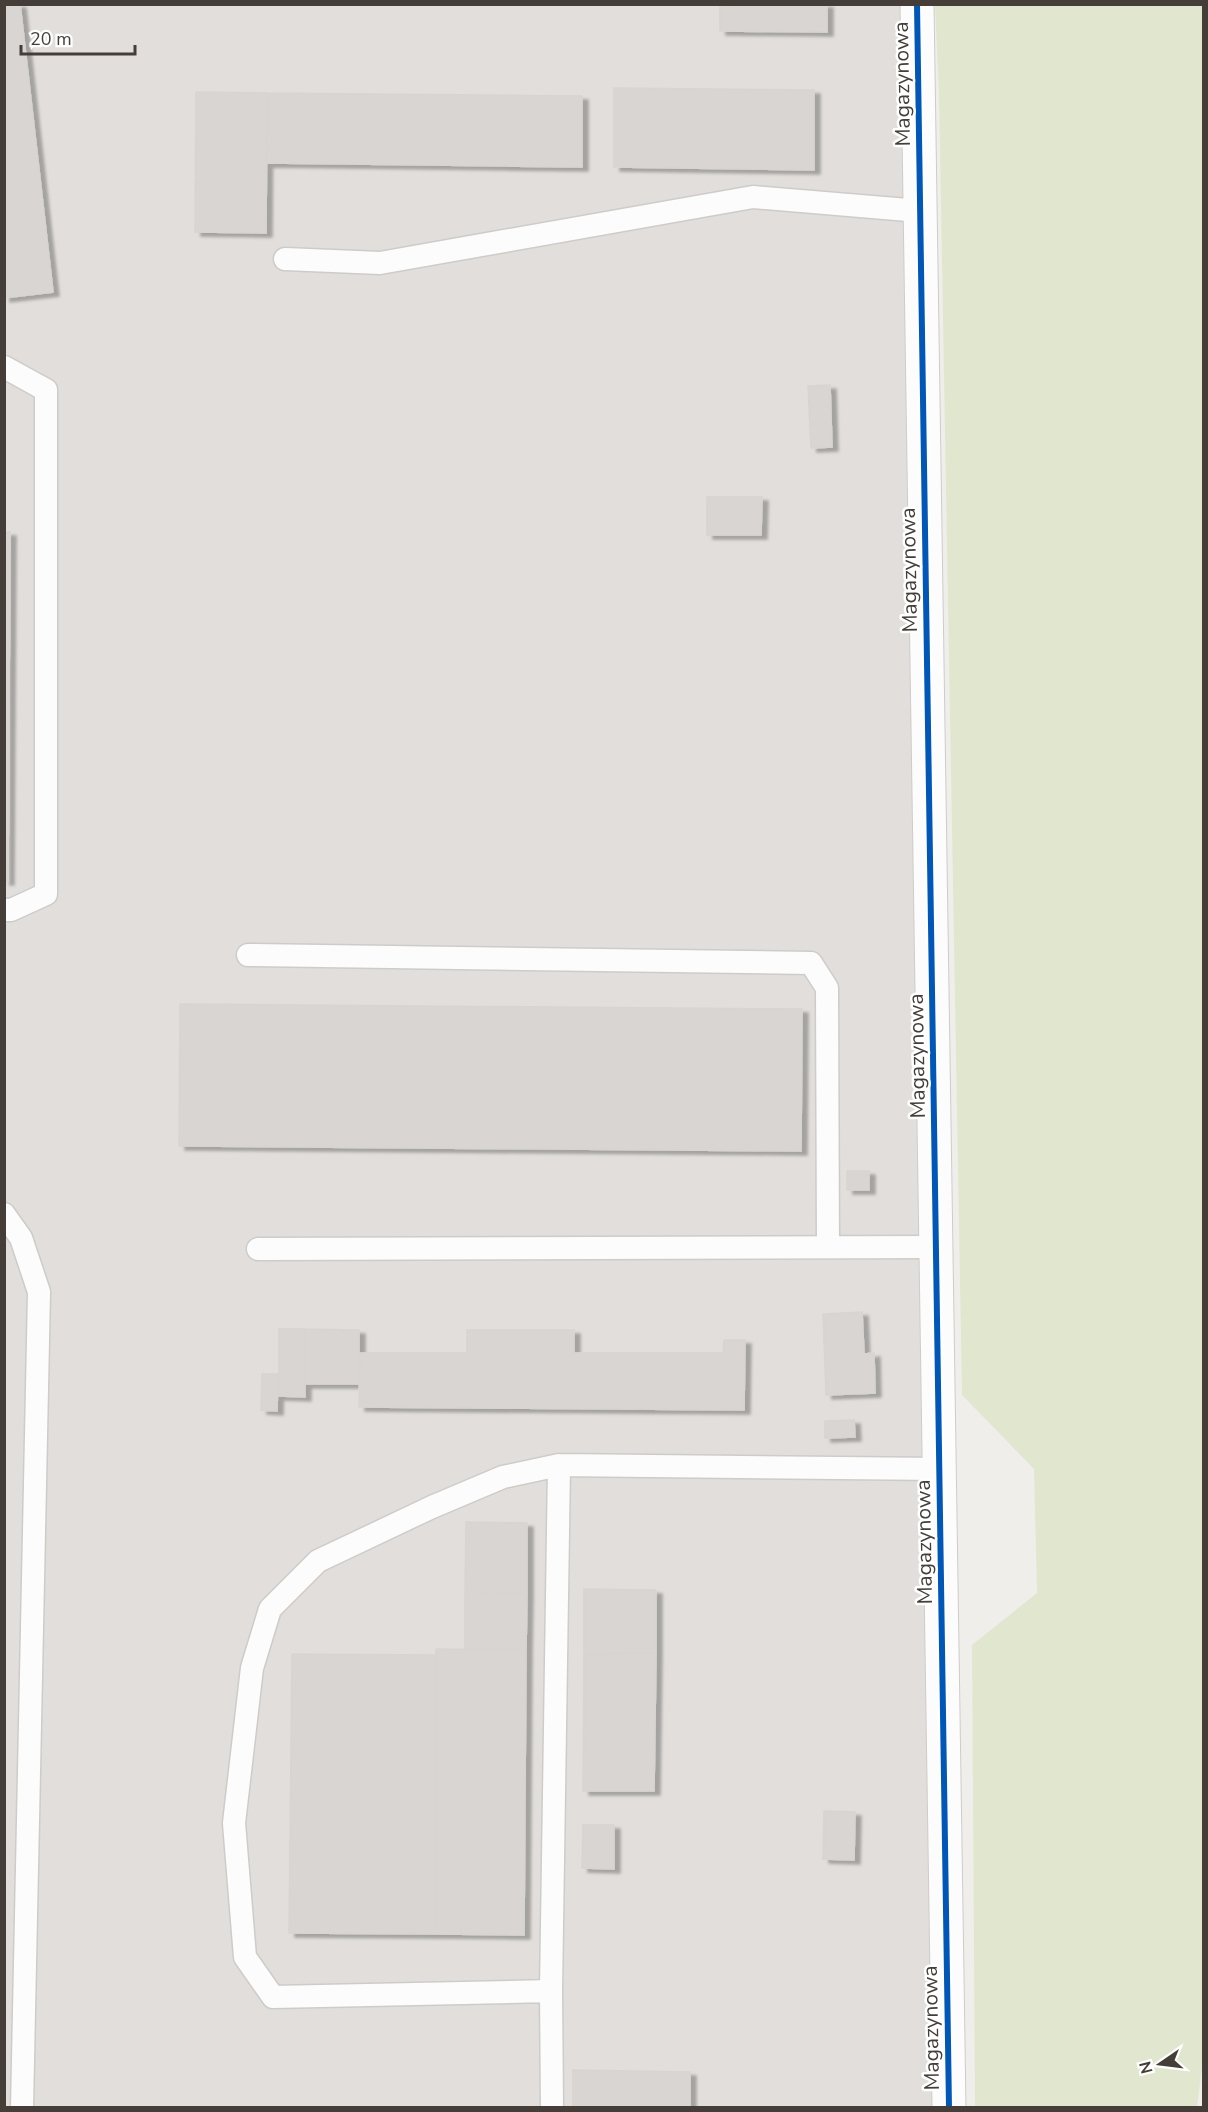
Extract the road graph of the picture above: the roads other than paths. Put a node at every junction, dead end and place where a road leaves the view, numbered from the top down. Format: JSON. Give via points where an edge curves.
{"nodes":[{"id":1,"x":917,"y":4,"type":"edge"},
{"id":2,"x":920,"y":211,"type":"junction"},
{"id":3,"x":285,"y":259,"type":"dead end"},
{"id":4,"x":4,"y":367,"type":"edge"},
{"id":5,"x":4,"y":910,"type":"edge"},
{"id":6,"x":248,"y":955,"type":"dead end"},
{"id":7,"x":4,"y":1214,"type":"edge"},
{"id":8,"x":828,"y":1247,"type":"junction"},
{"id":9,"x":936,"y":1247,"type":"junction"},
{"id":10,"x":258,"y":1249,"type":"dead end"},
{"id":11,"x":559,"y":1465,"type":"junction"},
{"id":12,"x":940,"y":1468,"type":"junction"},
{"id":13,"x":550,"y":1991,"type":"junction"},
{"id":14,"x":22,"y":2108,"type":"edge"},
{"id":15,"x":552,"y":2108,"type":"edge"},
{"id":16,"x":949,"y":2108,"type":"edge"}],
"edges":[{"from":1,"to":2,"type":"street","name":"Magazynowa"},
{"from":2,"to":3,"type":"lane","via":[[753,197],[380,263]]},
{"from":2,"to":9,"type":"street","name":"Magazynowa"},
{"from":4,"to":5,"type":"lane","via":[[46,390],[46,894]]},
{"from":6,"to":8,"type":"lane","via":[[811,963],[827,988]]},
{"from":7,"to":14,"type":"lane","via":[[21,1238],[39,1292]]},
{"from":8,"to":9,"type":"lane"},
{"from":8,"to":10,"type":"lane"},
{"from":9,"to":12,"type":"street","name":"Magazynowa"},
{"from":11,"to":12,"type":"lane"},
{"from":11,"to":13,"type":"lane"},
{"from":11,"to":13,"type":"lane","via":[[503,1477],[318,1561],[270,1609],[252,1668],[234,1823],[245,1957],[273,1997]]},
{"from":12,"to":16,"type":"street","name":"Magazynowa"},
{"from":13,"to":15,"type":"lane"}]}
